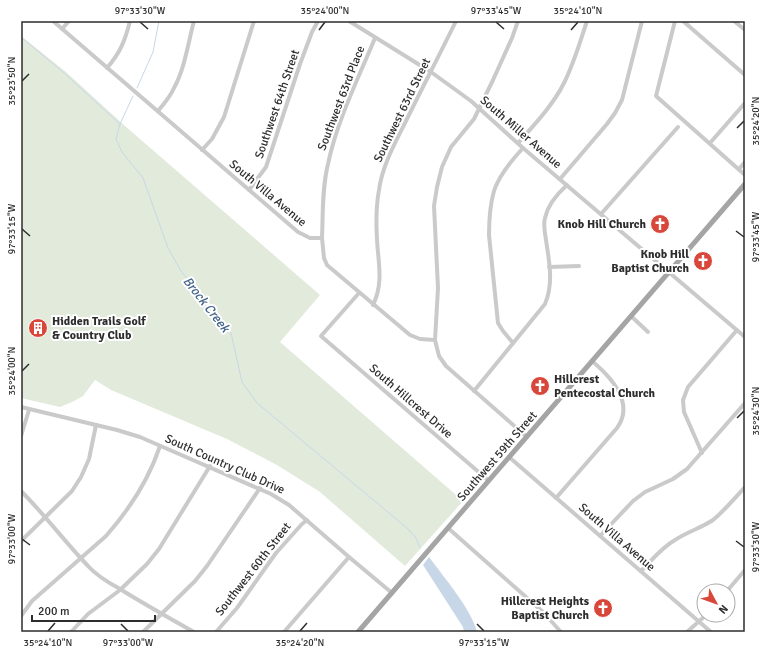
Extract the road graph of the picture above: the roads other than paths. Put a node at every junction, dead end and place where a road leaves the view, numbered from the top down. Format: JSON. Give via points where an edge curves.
{"nodes":[{"id":1,"x":53,"y":21,"type":"edge"},
{"id":2,"x":69,"y":21,"type":"edge"},
{"id":3,"x":130,"y":21,"type":"edge"},
{"id":4,"x":194,"y":21,"type":"edge"},
{"id":5,"x":254,"y":21,"type":"edge"},
{"id":6,"x":318,"y":21,"type":"edge"},
{"id":7,"x":348,"y":21,"type":"edge"},
{"id":8,"x":456,"y":21,"type":"edge"},
{"id":9,"x":518,"y":21,"type":"edge"},
{"id":10,"x":587,"y":21,"type":"edge"},
{"id":11,"x":642,"y":21,"type":"edge"},
{"id":12,"x":675,"y":21,"type":"edge"},
{"id":13,"x":683,"y":21,"type":"edge"},
{"id":14,"x":734,"y":21,"type":"edge"},
{"id":15,"x":62,"y":29,"type":"junction"},
{"id":16,"x":745,"y":30,"type":"edge"},
{"id":17,"x":375,"y":38,"type":"junction"},
{"id":18,"x":107,"y":68,"type":"junction"},
{"id":19,"x":431,"y":72,"type":"junction"},
{"id":20,"x":745,"y":75,"type":"edge"},
{"id":21,"x":745,"y":103,"type":"edge"},
{"id":22,"x":479,"y":108,"type":"junction"},
{"id":23,"x":158,"y":111,"type":"junction"},
{"id":24,"x":678,"y":127,"type":"dead end"},
{"id":25,"x":519,"y":142,"type":"junction"},
{"id":26,"x":710,"y":143,"type":"junction"},
{"id":27,"x":524,"y":148,"type":"junction"},
{"id":28,"x":202,"y":150,"type":"junction"},
{"id":29,"x":745,"y":162,"type":"edge"},
{"id":30,"x":739,"y":169,"type":"junction"},
{"id":31,"x":745,"y":175,"type":"edge"},
{"id":32,"x":560,"y":179,"type":"junction"},
{"id":33,"x":566,"y":184,"type":"junction"},
{"id":34,"x":745,"y":184,"type":"edge"},
{"id":35,"x":249,"y":190,"type":"junction"},
{"id":36,"x":601,"y":214,"type":"junction"},
{"id":37,"x":322,"y":238,"type":"junction"},
{"id":38,"x":579,"y":266,"type":"dead end"},
{"id":39,"x":549,"y":267,"type":"junction"},
{"id":40,"x":669,"y":272,"type":"junction"},
{"id":41,"x":359,"y":293,"type":"junction"},
{"id":42,"x":373,"y":305,"type":"junction"},
{"id":43,"x":631,"y":316,"type":"junction"},
{"id":44,"x":736,"y":330,"type":"junction"},
{"id":45,"x":648,"y":332,"type":"dead end"},
{"id":46,"x":745,"y":337,"type":"edge"},
{"id":47,"x":435,"y":340,"type":"junction"},
{"id":48,"x":513,"y":343,"type":"junction"},
{"id":49,"x":592,"y":361,"type":"junction"},
{"id":50,"x":474,"y":391,"type":"junction"},
{"id":51,"x":745,"y":403,"type":"edge"},
{"id":52,"x":21,"y":407,"type":"edge"},
{"id":53,"x":29,"y":410,"type":"junction"},
{"id":54,"x":96,"y":425,"type":"junction"},
{"id":55,"x":21,"y":436,"type":"edge"},
{"id":56,"x":527,"y":437,"type":"junction"},
{"id":57,"x":160,"y":446,"type":"junction"},
{"id":58,"x":702,"y":453,"type":"junction"},
{"id":59,"x":509,"y":457,"type":"junction"},
{"id":60,"x":210,"y":466,"type":"junction"},
{"id":61,"x":489,"y":481,"type":"junction"},
{"id":62,"x":745,"y":486,"type":"edge"},
{"id":63,"x":260,"y":488,"type":"junction"},
{"id":64,"x":21,"y":491,"type":"edge"},
{"id":65,"x":556,"y":498,"type":"junction"},
{"id":66,"x":45,"y":516,"type":"junction"},
{"id":67,"x":307,"y":520,"type":"junction"},
{"id":68,"x":448,"y":528,"type":"junction"},
{"id":69,"x":600,"y":536,"type":"junction"},
{"id":70,"x":21,"y":541,"type":"edge"},
{"id":71,"x":349,"y":557,"type":"junction"},
{"id":72,"x":81,"y":558,"type":"junction"},
{"id":73,"x":745,"y":570,"type":"edge"},
{"id":74,"x":641,"y":572,"type":"junction"},
{"id":75,"x":734,"y":583,"type":"edge"},
{"id":76,"x":120,"y":590,"type":"junction"},
{"id":77,"x":392,"y":593,"type":"junction"},
{"id":78,"x":162,"y":614,"type":"junction"},
{"id":79,"x":21,"y":616,"type":"edge"},
{"id":80,"x":696,"y":619,"type":"edge"},
{"id":81,"x":696,"y":623,"type":"edge"},
{"id":82,"x":700,"y":623,"type":"edge"},
{"id":83,"x":71,"y":632,"type":"edge"},
{"id":84,"x":143,"y":632,"type":"edge"},
{"id":85,"x":194,"y":632,"type":"edge"},
{"id":86,"x":216,"y":632,"type":"edge"},
{"id":87,"x":284,"y":632,"type":"edge"},
{"id":88,"x":358,"y":632,"type":"edge"},
{"id":89,"x":561,"y":632,"type":"edge"},
{"id":90,"x":688,"y":632,"type":"edge"},
{"id":91,"x":711,"y":632,"type":"edge"}],
"edges":[{"from":1,"to":15,"type":"street","name":"South Villa Avenue"},
{"from":2,"to":15,"type":"street"},
{"from":3,"to":18,"type":"street","via":[[121,50]]},
{"from":4,"to":23,"type":"street","via":[[175,88]]},
{"from":5,"to":28,"type":"street","via":[[224,117],[212,139]]},
{"from":6,"to":35,"type":"street","name":"Southwest 64th Street","via":[[300,64],[266,167]]},
{"from":7,"to":17,"type":"street","name":"South Miller Avenue"},
{"from":8,"to":19,"type":"street","name":"Southwest 63rd Street"},
{"from":9,"to":22,"type":"street"},
{"from":10,"to":25,"type":"street","via":[[564,84],[546,111]]},
{"from":11,"to":32,"type":"street","via":[[622,100],[607,124]]},
{"from":12,"to":26,"type":"street","via":[[656,96]]},
{"from":13,"to":20,"type":"street"},
{"from":14,"to":16,"type":"street"},
{"from":15,"to":18,"type":"street","name":"South Villa Avenue"},
{"from":17,"to":19,"type":"street","name":"South Miller Avenue"},
{"from":17,"to":37,"type":"street","name":"Southwest 63rd Place","via":[[337,131],[328,164]]},
{"from":18,"to":23,"type":"street","name":"South Villa Avenue"},
{"from":19,"to":22,"type":"street","name":"South Miller Avenue"},
{"from":19,"to":42,"type":"street","name":"Southwest 63rd Street","via":[[391,151],[379,189],[376,218],[379,289]]},
{"from":21,"to":26,"type":"street"},
{"from":22,"to":25,"type":"street","name":"South Miller Avenue"},
{"from":22,"to":47,"type":"street","via":[[474,119],[451,147],[442,167],[437,188],[433,215],[438,288]]},
{"from":23,"to":28,"type":"street","name":"South Villa Avenue"},
{"from":24,"to":36,"type":"street"},
{"from":25,"to":27,"type":"street","name":"South Miller Avenue"},
{"from":26,"to":30,"type":"street"},
{"from":27,"to":32,"type":"street","name":"South Miller Avenue"},
{"from":27,"to":48,"type":"street","via":[[502,174],[494,190],[489,224],[498,323]]},
{"from":28,"to":35,"type":"street","name":"South Villa Avenue"},
{"from":29,"to":30,"type":"street"},
{"from":30,"to":31,"type":"street"},
{"from":32,"to":33,"type":"street","name":"South Miller Avenue"},
{"from":33,"to":36,"type":"street","name":"South Miller Avenue"},
{"from":33,"to":39,"type":"street","via":[[554,198],[545,218],[544,231]]},
{"from":34,"to":40,"type":"main road","name":"Southwest 59th Street"},
{"from":35,"to":37,"type":"street","name":"South Villa Avenue","via":[[298,232],[310,238]]},
{"from":36,"to":40,"type":"street","name":"South Miller Avenue"},
{"from":37,"to":41,"type":"street","via":[[327,266]]},
{"from":38,"to":39,"type":"street"},
{"from":39,"to":48,"type":"street","via":[[551,279],[545,304]]},
{"from":40,"to":43,"type":"main road","name":"Southwest 59th Street"},
{"from":40,"to":44,"type":"street","name":"South Miller Avenue"},
{"from":41,"to":42,"type":"street"},
{"from":41,"to":61,"type":"street","name":"South Hillcrest Drive","via":[[320,336]]},
{"from":42,"to":47,"type":"street","via":[[410,335]]},
{"from":43,"to":45,"type":"street"},
{"from":43,"to":49,"type":"main road","name":"Southwest 59th Street"},
{"from":44,"to":46,"type":"street","name":"South Miller Avenue"},
{"from":44,"to":58,"type":"street","via":[[692,381],[685,393],[682,406]]},
{"from":47,"to":50,"type":"street","via":[[442,361]]},
{"from":48,"to":50,"type":"street"},
{"from":49,"to":56,"type":"main road","name":"Southwest 59th Street"},
{"from":49,"to":65,"type":"street","via":[[616,388],[624,407],[623,417],[617,428]]},
{"from":50,"to":56,"type":"street"},
{"from":51,"to":58,"type":"street"},
{"from":52,"to":53,"type":"street","name":"South Country Club Drive"},
{"from":53,"to":54,"type":"street","name":"South Country Club Drive"},
{"from":53,"to":55,"type":"street"},
{"from":54,"to":57,"type":"street","name":"South Country Club Drive","via":[[140,437]]},
{"from":54,"to":66,"type":"street","via":[[89,459],[82,477],[72,491]]},
{"from":56,"to":59,"type":"main road","name":"Southwest 59th Street"},
{"from":57,"to":60,"type":"street","name":"South Country Club Drive"},
{"from":57,"to":72,"type":"street","via":[[156,459],[132,503],[106,536]]},
{"from":58,"to":69,"type":"street","via":[[679,475],[633,501]]},
{"from":59,"to":61,"type":"main road","name":"Southwest 59th Street"},
{"from":59,"to":65,"type":"street","name":"South Villa Avenue"},
{"from":60,"to":63,"type":"street","name":"South Country Club Drive"},
{"from":60,"to":76,"type":"street","via":[[159,549]]},
{"from":61,"to":68,"type":"main road","name":"Southwest 59th Street"},
{"from":62,"to":74,"type":"street","via":[[718,516],[669,543]]},
{"from":63,"to":67,"type":"street","name":"South Country Club Drive","via":[[289,504]]},
{"from":63,"to":78,"type":"street","via":[[207,566]]},
{"from":64,"to":66,"type":"street"},
{"from":65,"to":69,"type":"street","name":"South Villa Avenue"},
{"from":66,"to":70,"type":"street"},
{"from":66,"to":72,"type":"street"},
{"from":67,"to":71,"type":"street","name":"South Country Club Drive"},
{"from":67,"to":86,"type":"street","name":"Southwest 60th Street","via":[[276,553],[237,608]]},
{"from":68,"to":77,"type":"main road","name":"Southwest 59th Street"},
{"from":68,"to":89,"type":"street","via":[[543,612]]},
{"from":69,"to":74,"type":"street","name":"South Villa Avenue"},
{"from":71,"to":77,"type":"street","name":"South Country Club Drive"},
{"from":71,"to":87,"type":"street"},
{"from":72,"to":76,"type":"street","via":[[99,576]]},
{"from":72,"to":79,"type":"street","via":[[32,601]]},
{"from":73,"to":75,"type":"street"},
{"from":74,"to":80,"type":"street","name":"South Villa Avenue"},
{"from":76,"to":78,"type":"street"},
{"from":76,"to":83,"type":"street","via":[[88,614]]},
{"from":77,"to":88,"type":"main road","name":"Southwest 59th Street"},
{"from":78,"to":84,"type":"street"},
{"from":78,"to":85,"type":"street"},
{"from":81,"to":90,"type":"street"},
{"from":82,"to":91,"type":"street","name":"South Villa Avenue"}]}
